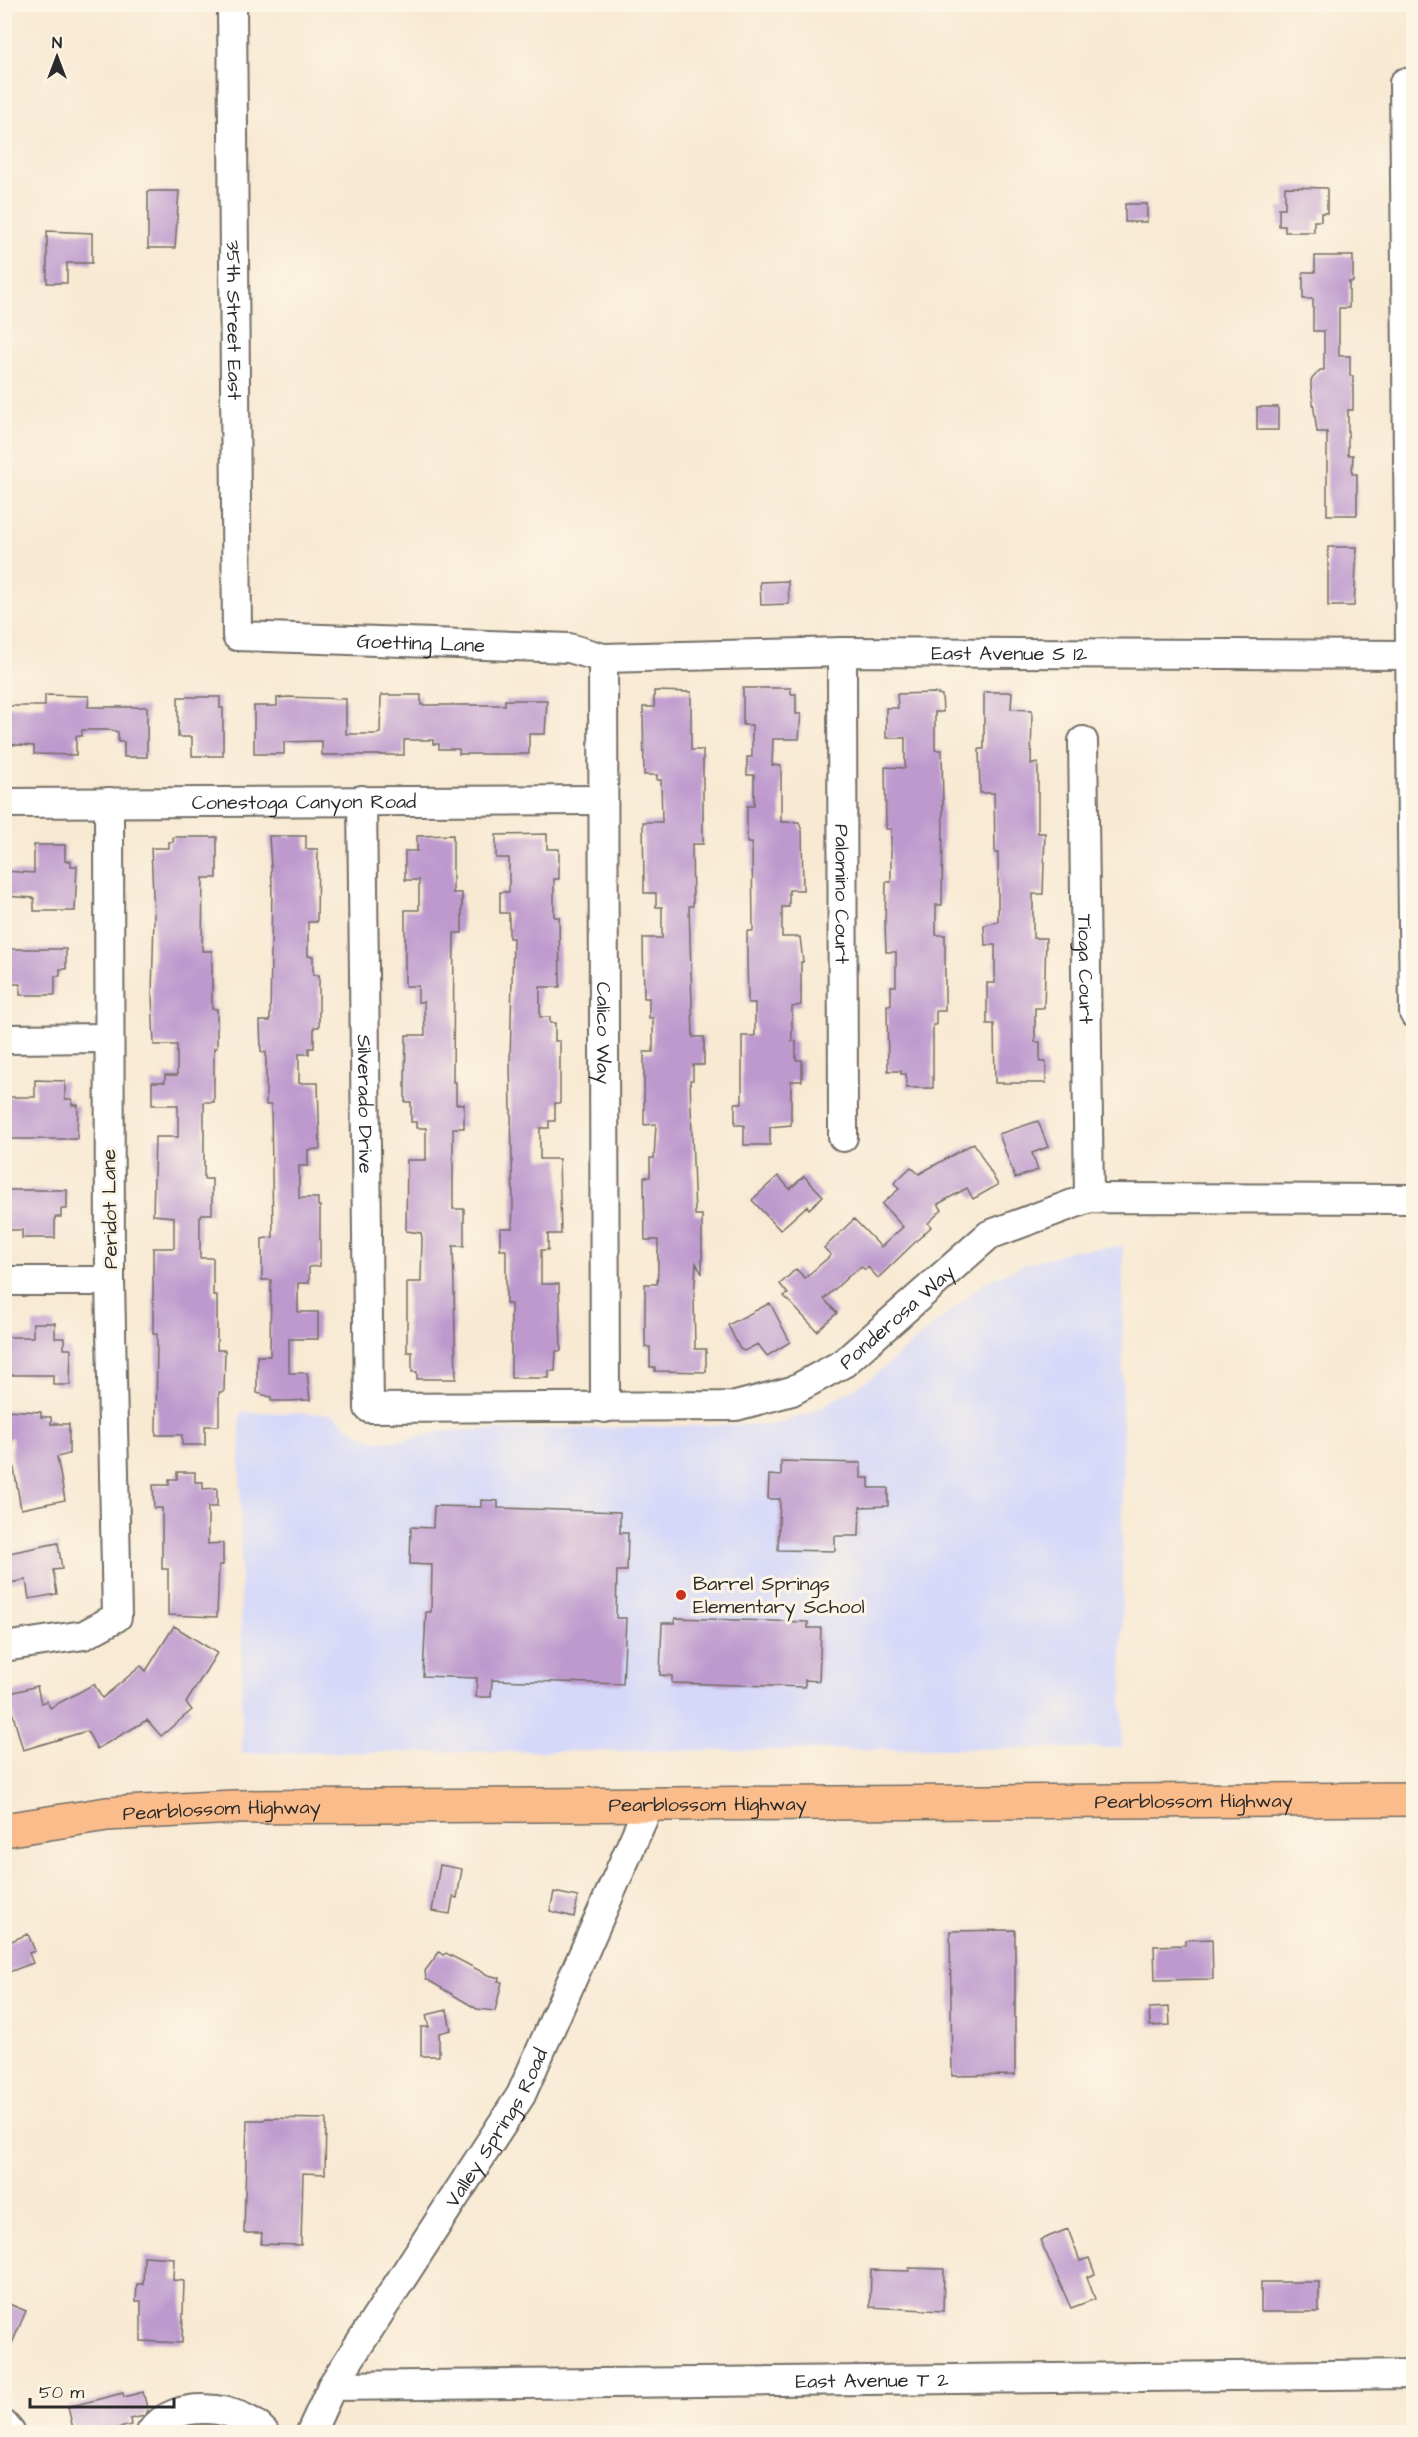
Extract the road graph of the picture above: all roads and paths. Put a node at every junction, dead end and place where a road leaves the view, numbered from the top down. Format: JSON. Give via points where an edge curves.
{"nodes":[{"id":1,"x":232,"y":4,"type":"edge"},
{"id":2,"x":1404,"y":83,"type":"dead end"},
{"id":3,"x":1411,"y":332,"type":"edge"},
{"id":4,"x":1411,"y":379,"type":"edge"},
{"id":5,"x":237,"y":636,"type":"joint"},
{"id":6,"x":842,"y":652,"type":"junction"},
{"id":7,"x":1412,"y":655,"type":"edge"},
{"id":8,"x":603,"y":658,"type":"junction"},
{"id":9,"x":1083,"y":741,"type":"dead end"},
{"id":10,"x":602,"y":800,"type":"junction"},
{"id":11,"x":362,"y":801,"type":"junction"},
{"id":12,"x":109,"y":802,"type":"junction"},
{"id":13,"x":4,"y":803,"type":"edge"},
{"id":14,"x":1413,"y":1013,"type":"edge"},
{"id":15,"x":4,"y":1038,"type":"edge"},
{"id":16,"x":108,"y":1038,"type":"junction"},
{"id":17,"x":843,"y":1137,"type":"dead end"},
{"id":18,"x":1089,"y":1198,"type":"junction"},
{"id":19,"x":1413,"y":1199,"type":"edge"},
{"id":20,"x":4,"y":1281,"type":"edge"},
{"id":21,"x":110,"y":1281,"type":"junction"},
{"id":22,"x":369,"y":1408,"type":"joint"},
{"id":23,"x":605,"y":1408,"type":"junction"},
{"id":24,"x":4,"y":1647,"type":"edge"},
{"id":25,"x":1413,"y":1799,"type":"edge"},
{"id":26,"x":649,"y":1804,"type":"junction"},
{"id":27,"x":4,"y":1830,"type":"edge"},
{"id":28,"x":1413,"y":2374,"type":"edge"},
{"id":29,"x":332,"y":2386,"type":"junction"},
{"id":30,"x":4,"y":2425,"type":"edge"},
{"id":31,"x":10,"y":2433,"type":"edge"},
{"id":32,"x":151,"y":2433,"type":"edge"},
{"id":33,"x":264,"y":2433,"type":"edge"},
{"id":34,"x":311,"y":2433,"type":"edge"}],
"edges":[{"from":1,"to":5,"type":"street","name":"35th Street East"},
{"from":2,"to":3,"type":"street"},
{"from":3,"to":4,"type":"street"},
{"from":4,"to":7,"type":"street"},
{"from":5,"to":8,"type":"street","name":"Goetting Lane","via":[[569,648]]},
{"from":6,"to":7,"type":"street","name":"East Avenue S 12"},
{"from":6,"to":8,"type":"street","name":"East Avenue S 12"},
{"from":6,"to":17,"type":"street","name":"Palomino Court"},
{"from":7,"to":14,"type":"street"},
{"from":8,"to":10,"type":"street","name":"Calico Way"},
{"from":9,"to":18,"type":"street","name":"Tioga Court"},
{"from":10,"to":11,"type":"street","name":"Conestoga Canyon Road"},
{"from":10,"to":23,"type":"street","name":"Calico Way"},
{"from":11,"to":12,"type":"street","name":"Conestoga Canyon Road"},
{"from":11,"to":22,"type":"street","name":"Silverado Drive"},
{"from":12,"to":13,"type":"street","name":"Conestoga Canyon Road"},
{"from":12,"to":16,"type":"street","name":"Peridot Lane"},
{"from":15,"to":16,"type":"street"},
{"from":16,"to":21,"type":"street","name":"Peridot Lane"},
{"from":18,"to":19,"type":"street","name":"Ponderosa Way"},
{"from":18,"to":23,"type":"street","name":"Ponderosa Way","via":[[989,1235],[844,1363],[792,1391],[736,1406]]},
{"from":20,"to":21,"type":"street"},
{"from":21,"to":24,"type":"street","name":"Peridot Lane","via":[[117,1617],[84,1635]]},
{"from":22,"to":23,"type":"street","name":"Ponderosa Way"},
{"from":25,"to":26,"type":"main road","name":"Pearblossom Highway"},
{"from":26,"to":27,"type":"main road","name":"Pearblossom Highway","via":[[233,1807],[106,1814]]},
{"from":26,"to":29,"type":"street","name":"Valley Springs Road","via":[[521,2095]]},
{"from":28,"to":29,"type":"street","name":"East Avenue T 2"},
{"from":29,"to":34,"type":"street","name":"Valley Springs Road"},
{"from":30,"to":31,"type":"street"},
{"from":32,"to":33,"type":"street","via":[[157,2423],[172,2416],[209,2410],[242,2415]]}]}
